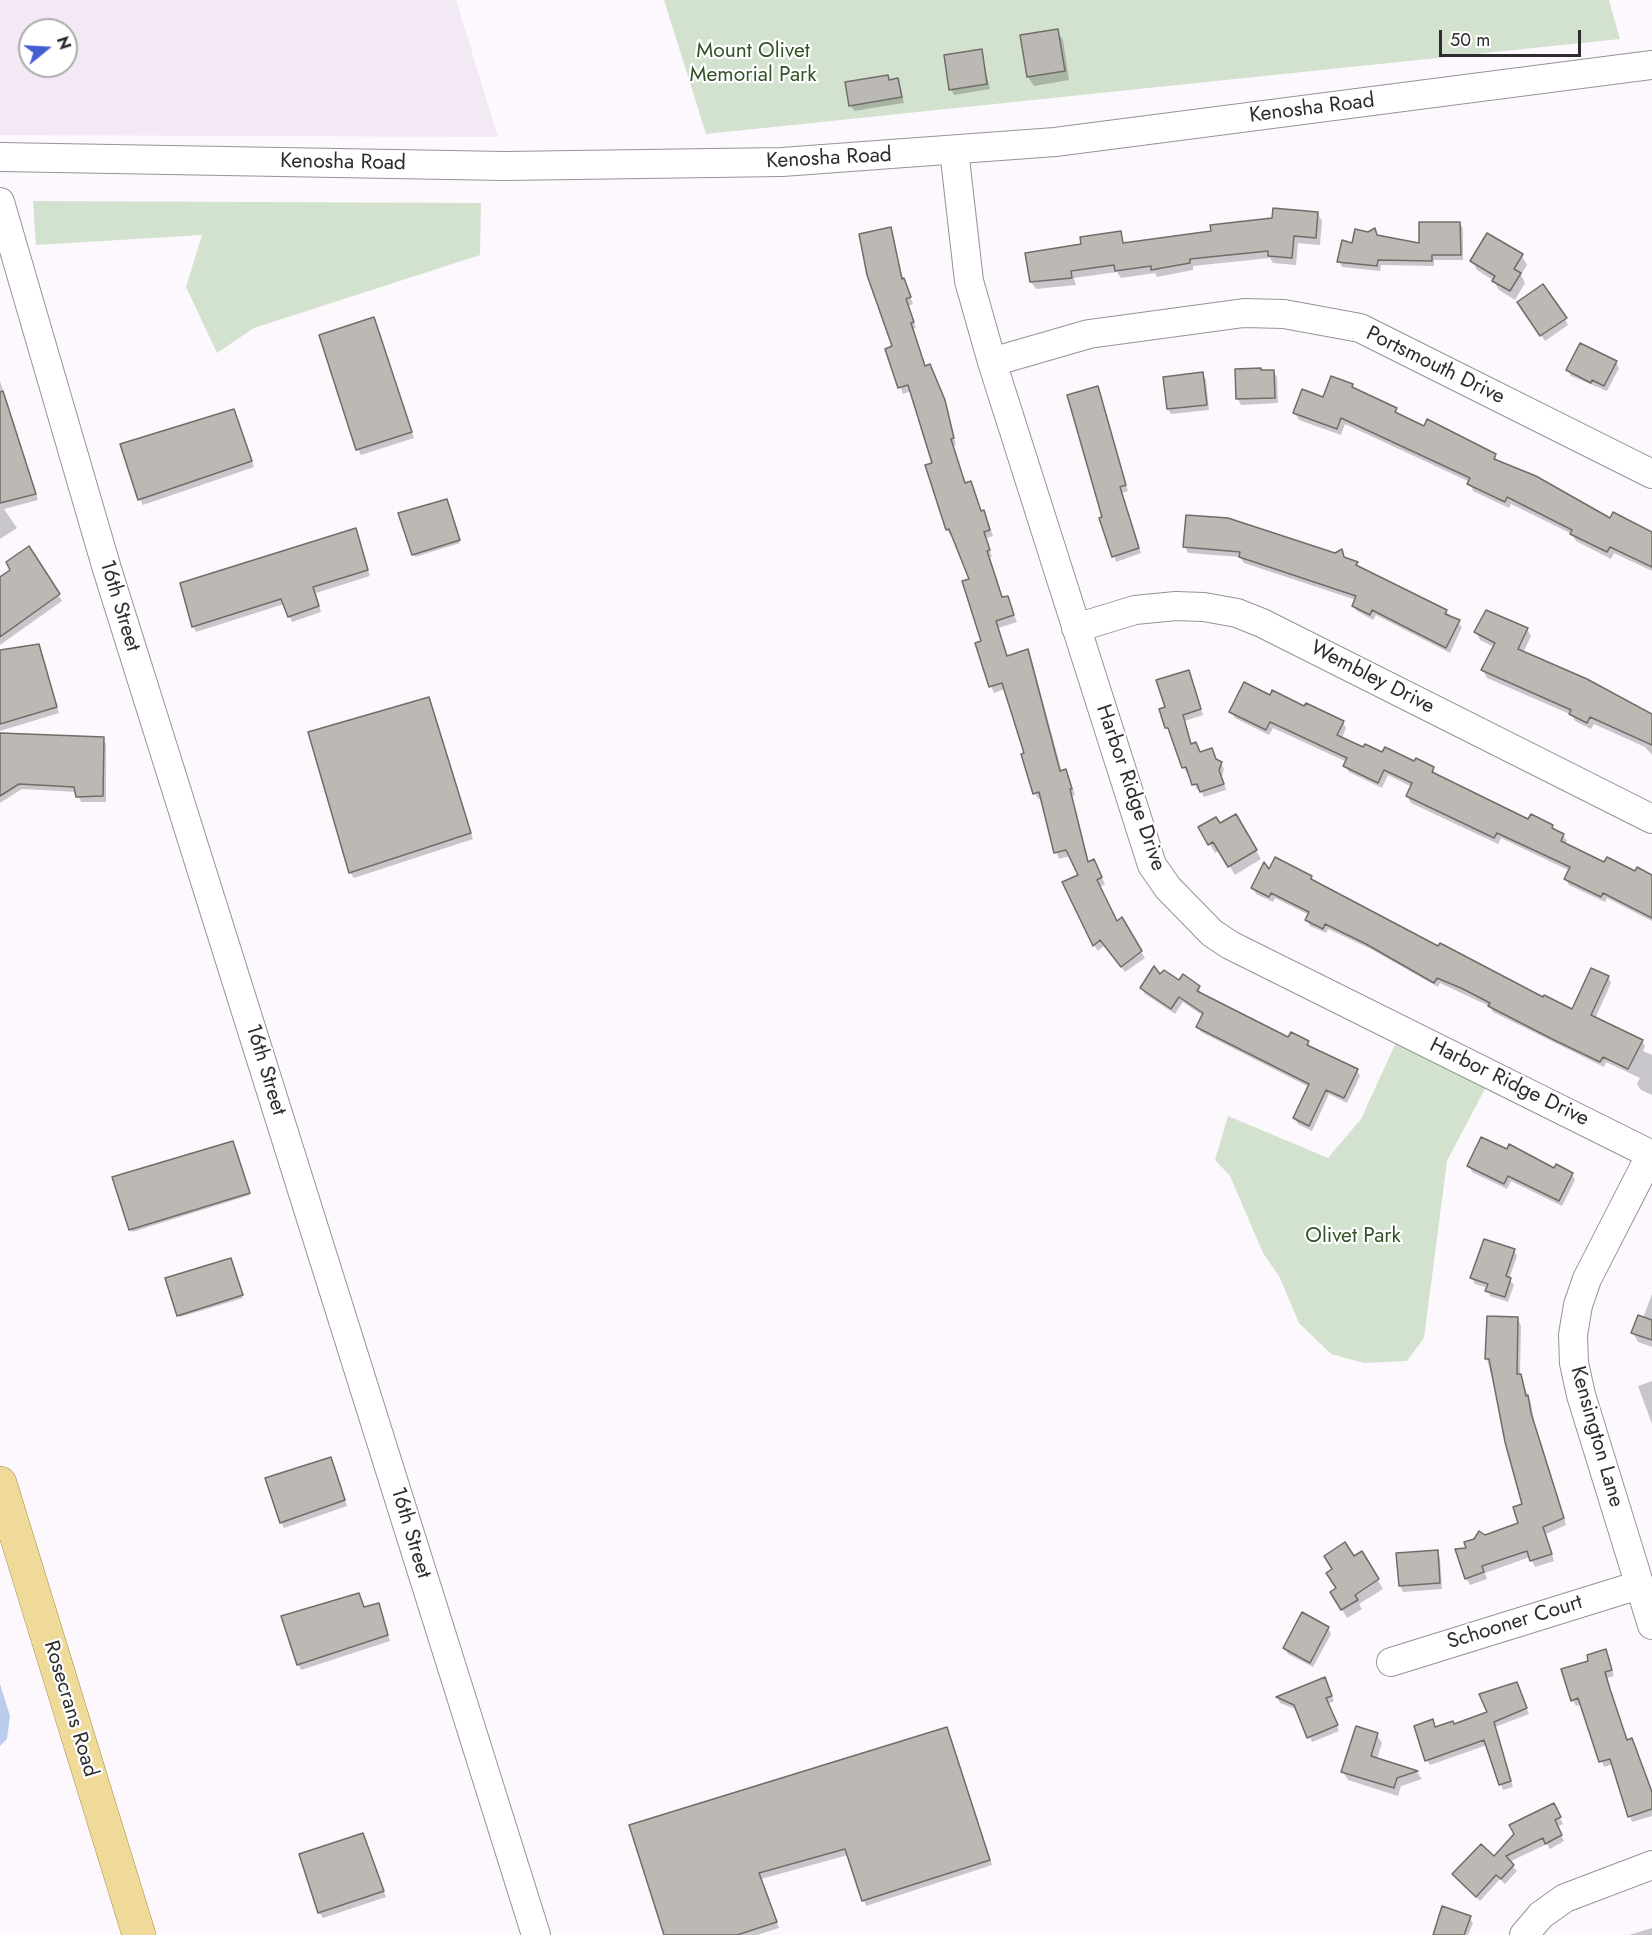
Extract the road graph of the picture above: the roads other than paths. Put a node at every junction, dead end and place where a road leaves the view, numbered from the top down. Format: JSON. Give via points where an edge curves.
{"nodes":[{"id":1,"x":1652,"y":65,"type":"edge"},
{"id":2,"x":954,"y":150,"type":"junction"},
{"id":3,"x":0,"y":157,"type":"edge"},
{"id":4,"x":0,"y":202,"type":"edge"},
{"id":5,"x":992,"y":362,"type":"junction"},
{"id":6,"x":1652,"y":474,"type":"edge"},
{"id":7,"x":1076,"y":628,"type":"junction"},
{"id":8,"x":1652,"y":819,"type":"edge"},
{"id":9,"x":1651,"y":1154,"type":"edge"},
{"id":10,"x":0,"y":1483,"type":"edge"},
{"id":11,"x":1639,"y":1585,"type":"junction"},
{"id":12,"x":1652,"y":1625,"type":"edge"},
{"id":13,"x":1392,"y":1662,"type":"dead end"},
{"id":14,"x":1652,"y":1865,"type":"edge"},
{"id":15,"x":139,"y":1935,"type":"edge"},
{"id":16,"x":536,"y":1935,"type":"edge"},
{"id":17,"x":1524,"y":1935,"type":"edge"}],
"edges":[{"from":1,"to":2,"type":"street","name":"Kenosha Road","via":[[1055,142]]},
{"from":2,"to":3,"type":"street","name":"Kenosha Road","via":[[782,162],[517,166]]},
{"from":2,"to":5,"type":"street","name":"Harbor Ridge Drive","via":[[969,281]]},
{"from":4,"to":16,"type":"street","name":"16th Street","via":[[107,569]]},
{"from":5,"to":6,"type":"street","name":"Portsmouth Drive","via":[[1089,334],[1244,313],[1284,314],[1360,328]]},
{"from":5,"to":7,"type":"street","name":"Harbor Ridge Drive"},
{"from":7,"to":8,"type":"street","name":"Wembley Drive","via":[[1135,610],[1176,606],[1237,614],[1273,628]]},
{"from":7,"to":9,"type":"street","name":"Harbor Ridge Drive","via":[[1152,865],[1167,888],[1212,933]]},
{"from":9,"to":11,"type":"street","name":"Kensington Lane","via":[[1587,1279],[1573,1335],[1581,1395]]},
{"from":10,"to":15,"type":"main road","name":"Rosecrans Road"},
{"from":11,"to":12,"type":"street","name":"Kensington Lane"},
{"from":11,"to":13,"type":"street","name":"Schooner Court"},
{"from":14,"to":17,"type":"street","via":[[1565,1898],[1541,1915]]}]}
